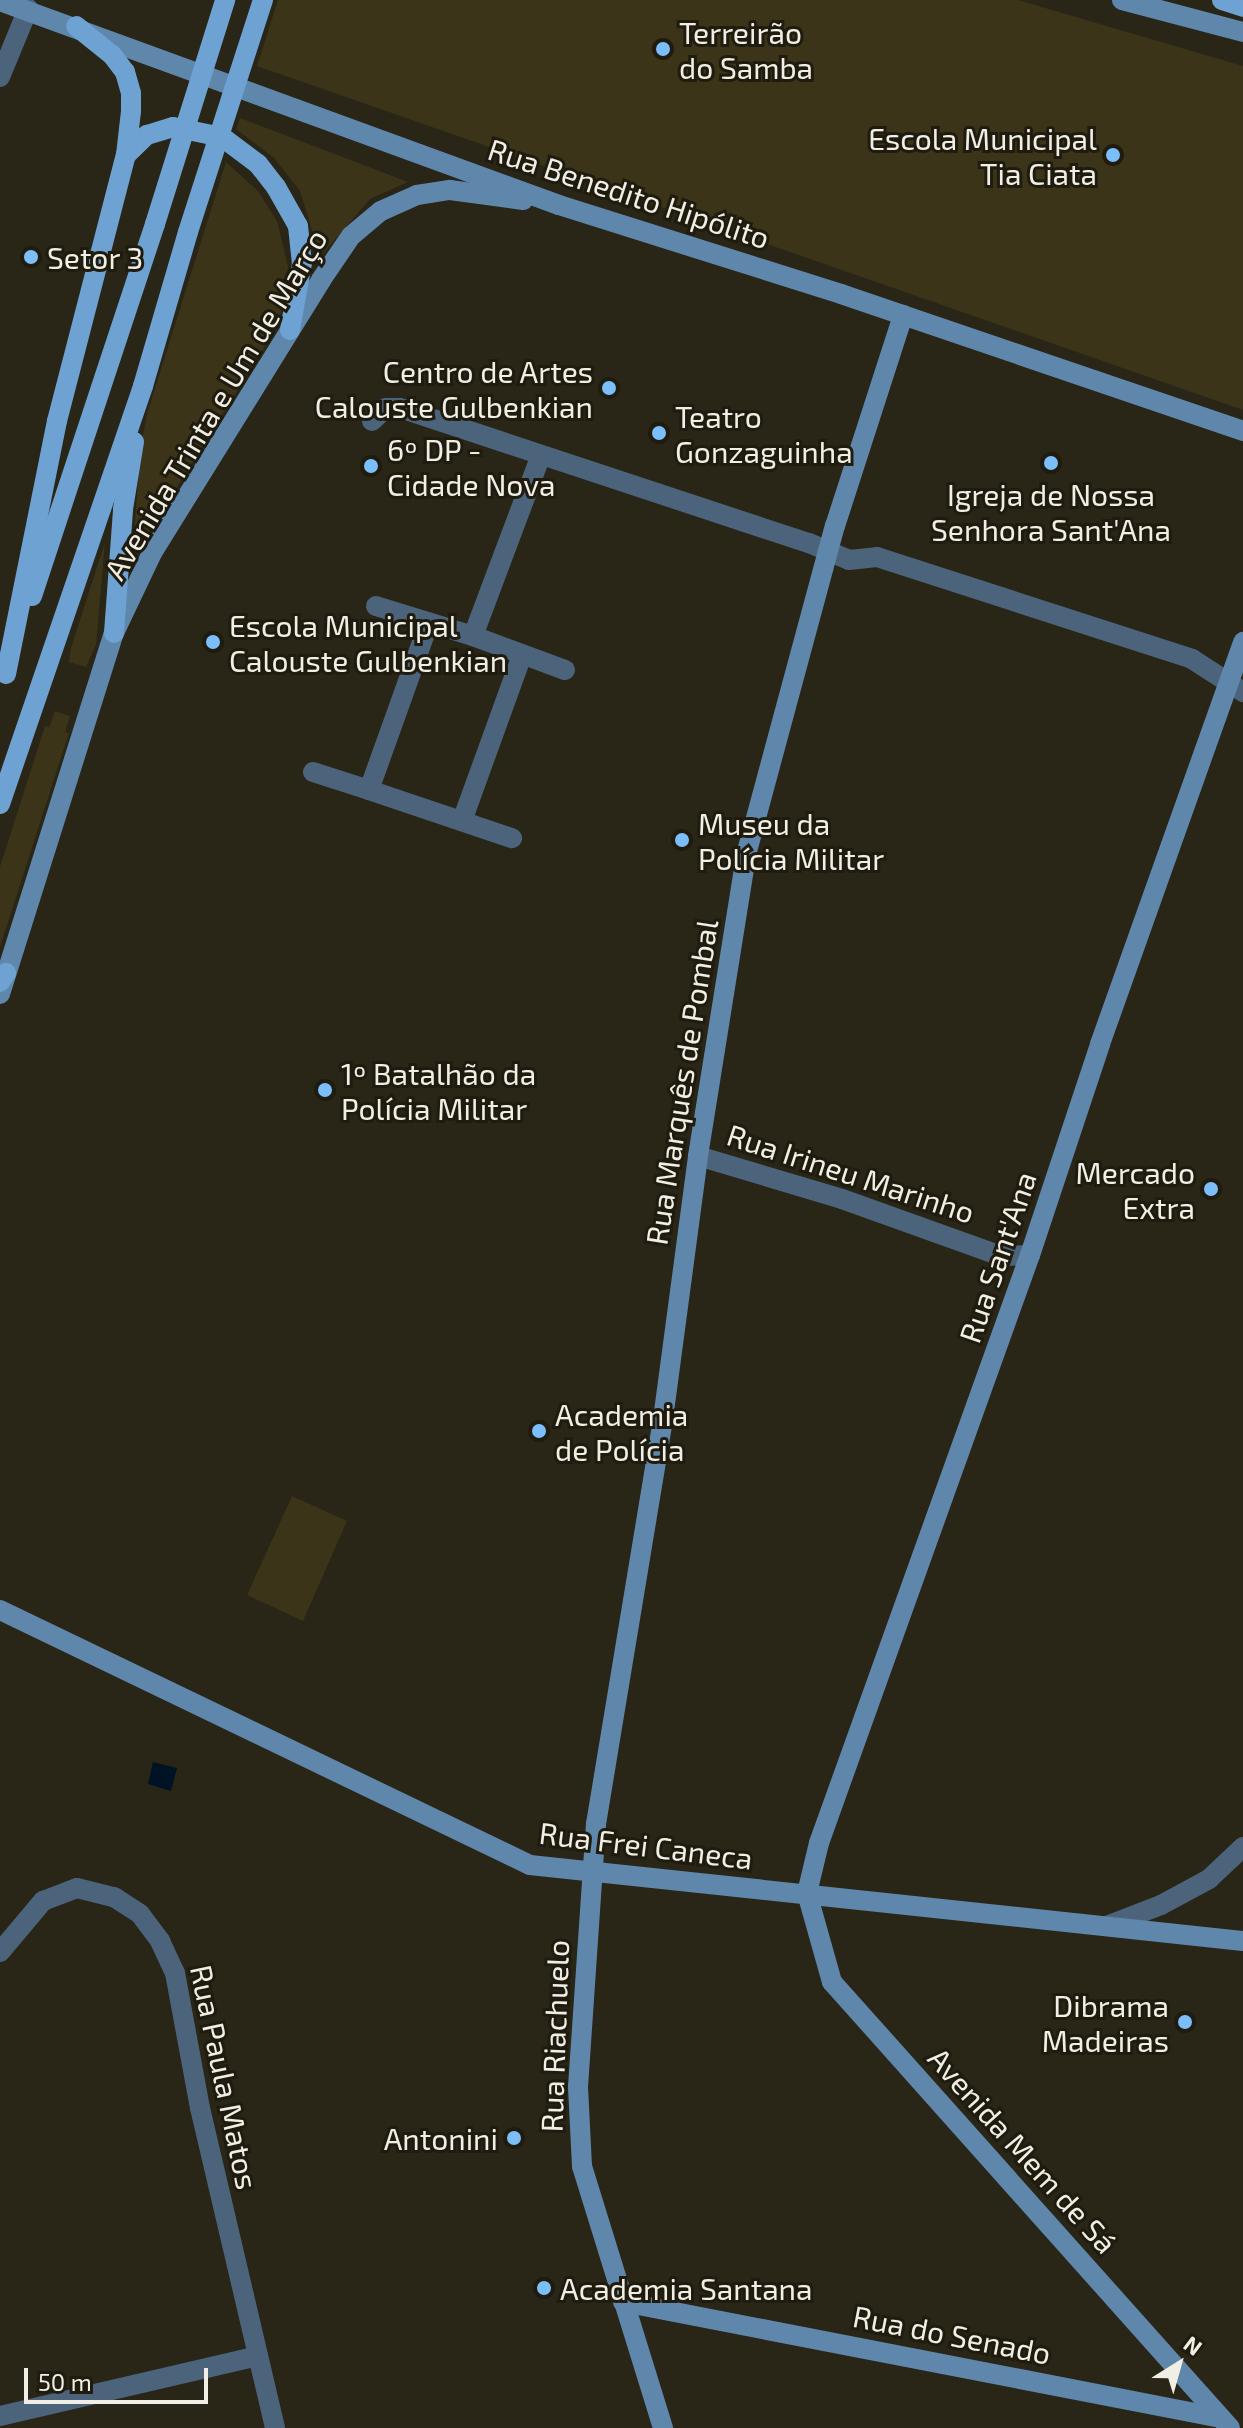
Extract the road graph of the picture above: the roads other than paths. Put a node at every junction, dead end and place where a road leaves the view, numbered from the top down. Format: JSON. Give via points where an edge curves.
{"nodes":[{"id":1,"x":225,"y":0,"type":"edge"},
{"id":2,"x":263,"y":0,"type":"edge"},
{"id":3,"x":1122,"y":0,"type":"edge"},
{"id":4,"x":1222,"y":0,"type":"edge"},
{"id":5,"x":0,"y":1,"type":"edge"},
{"id":6,"x":1243,"y":7,"type":"edge"},
{"id":7,"x":28,"y":9,"type":"junction"},
{"id":8,"x":76,"y":26,"type":"junction"},
{"id":9,"x":1243,"y":32,"type":"edge"},
{"id":10,"x":0,"y":77,"type":"edge"},
{"id":11,"x":126,"y":155,"type":"junction"},
{"id":12,"x":559,"y":205,"type":"junction"},
{"id":13,"x":903,"y":315,"type":"junction"},
{"id":14,"x":290,"y":330,"type":"junction"},
{"id":15,"x":143,"y":386,"type":"junction"},
{"id":16,"x":372,"y":421,"type":"dead end"},
{"id":17,"x":1243,"y":431,"type":"edge"},
{"id":18,"x":541,"y":455,"type":"junction"},
{"id":19,"x":829,"y":553,"type":"junction"},
{"id":20,"x":376,"y":606,"type":"dead end"},
{"id":21,"x":429,"y":622,"type":"junction"},
{"id":22,"x":114,"y":633,"type":"junction"},
{"id":23,"x":473,"y":636,"type":"junction"},
{"id":24,"x":1243,"y":642,"type":"edge"},
{"id":25,"x":522,"y":655,"type":"junction"},
{"id":26,"x":565,"y":670,"type":"dead end"},
{"id":27,"x":3,"y":684,"type":"edge"},
{"id":28,"x":1236,"y":686,"type":"edge"},
{"id":29,"x":313,"y":772,"type":"dead end"},
{"id":30,"x":369,"y":790,"type":"junction"},
{"id":31,"x":0,"y":804,"type":"edge"},
{"id":32,"x":462,"y":821,"type":"junction"},
{"id":33,"x":512,"y":838,"type":"dead end"},
{"id":34,"x":3,"y":978,"type":"edge"},
{"id":35,"x":0,"y":994,"type":"edge"},
{"id":36,"x":698,"y":1156,"type":"junction"},
{"id":37,"x":1030,"y":1255,"type":"junction"},
{"id":38,"x":0,"y":1610,"type":"edge"},
{"id":39,"x":1243,"y":1847,"type":"edge"},
{"id":40,"x":592,"y":1873,"type":"junction"},
{"id":41,"x":807,"y":1893,"type":"junction"},
{"id":42,"x":1109,"y":1925,"type":"junction"},
{"id":43,"x":1243,"y":1941,"type":"edge"},
{"id":44,"x":0,"y":1952,"type":"edge"},
{"id":45,"x":623,"y":2302,"type":"junction"},
{"id":46,"x":257,"y":2356,"type":"junction"},
{"id":47,"x":0,"y":2416,"type":"edge"},
{"id":48,"x":1226,"y":2423,"type":"edge"},
{"id":49,"x":275,"y":2428,"type":"edge"},
{"id":50,"x":663,"y":2428,"type":"edge"}],
"edges":[{"from":1,"to":27,"type":"main road","bridge":true},
{"from":2,"to":15,"type":"main road","name":"Avenida Trinta e Um de Março","bridge":true},
{"from":3,"to":9,"type":"street"},
{"from":4,"to":6,"type":"main road"},
{"from":5,"to":7,"type":"street","name":"Rua Benedito Hipólito"},
{"from":7,"to":8,"type":"street","name":"Rua Benedito Hipólito"},
{"from":7,"to":10,"type":"street"},
{"from":8,"to":11,"type":"main road","via":[[125,72],[131,93]]},
{"from":8,"to":12,"type":"street","name":"Rua Benedito Hipólito"},
{"from":11,"to":14,"type":"main road","via":[[147,135],[173,127],[222,137],[258,164],[298,226],[302,263]]},
{"from":11,"to":27,"type":"main road","via":[[57,421]]},
{"from":12,"to":13,"type":"street","name":"Rua Benedito Hipólito"},
{"from":12,"to":14,"type":"street","name":"Avenida Trinta e Um de Março","via":[[450,190],[417,195],[381,211],[351,236]]},
{"from":13,"to":17,"type":"street","name":"Rua Benedito Hipólito"},
{"from":13,"to":19,"type":"street","name":"Rua Marquês de Pombal"},
{"from":14,"to":22,"type":"street","name":"Avenida Trinta e Um de Março","via":[[152,553]]},
{"from":15,"to":22,"type":"main road","via":[[123,509]]},
{"from":15,"to":31,"type":"main road","name":"Avenida Trinta e Um de Março"},
{"from":16,"to":18,"type":"street","via":[[386,408],[400,408]]},
{"from":18,"to":19,"type":"street"},
{"from":18,"to":23,"type":"street"},
{"from":19,"to":28,"type":"street","via":[[849,560],[877,557],[1192,659]]},
{"from":19,"to":36,"type":"street","name":"Rua Marquês de Pombal","via":[[746,855]]},
{"from":20,"to":21,"type":"street"},
{"from":21,"to":23,"type":"street"},
{"from":21,"to":30,"type":"street"},
{"from":22,"to":34,"type":"street","name":"Avenida Trinta e Um de Março"},
{"from":23,"to":25,"type":"street"},
{"from":24,"to":28,"type":"street","name":"Rua Sant'Ana"},
{"from":25,"to":26,"type":"street"},
{"from":25,"to":32,"type":"street"},
{"from":28,"to":37,"type":"street","name":"Rua Sant'Ana"},
{"from":29,"to":30,"type":"street"},
{"from":30,"to":32,"type":"street"},
{"from":32,"to":33,"type":"street"},
{"from":34,"to":35,"type":"street","name":"Avenida Trinta e Um de Março"},
{"from":36,"to":37,"type":"street","name":"Rua Irineu Marinho","via":[[842,1199],[1001,1256]]},
{"from":36,"to":40,"type":"street","name":"Rua Marquês de Pombal"},
{"from":37,"to":41,"type":"street","name":"Rua Sant'Ana","via":[[819,1843]]},
{"from":38,"to":40,"type":"street","name":"Rua Frei Caneca","via":[[530,1865]]},
{"from":39,"to":42,"type":"street","via":[[1209,1879]]},
{"from":40,"to":41,"type":"street","name":"Rua Frei Caneca"},
{"from":40,"to":45,"type":"street","name":"Rua Riachuelo","via":[[578,2125],[582,2166]]},
{"from":41,"to":42,"type":"street","name":"Rua Frei Caneca"},
{"from":41,"to":48,"type":"street","name":"Avenida Mem de Sá","via":[[832,1982]]},
{"from":42,"to":43,"type":"street","name":"Rua Frei Caneca"},
{"from":44,"to":46,"type":"street","name":"Rua Paula Matos","via":[[43,1901],[77,1888],[114,1897],[140,1914],[160,1941],[175,1973]]},
{"from":45,"to":48,"type":"street","name":"Rua do Senado"},
{"from":45,"to":50,"type":"street","name":"Rua Riachuelo"},
{"from":46,"to":47,"type":"street"},
{"from":46,"to":49,"type":"street","name":"Rua Paula Matos"}]}
